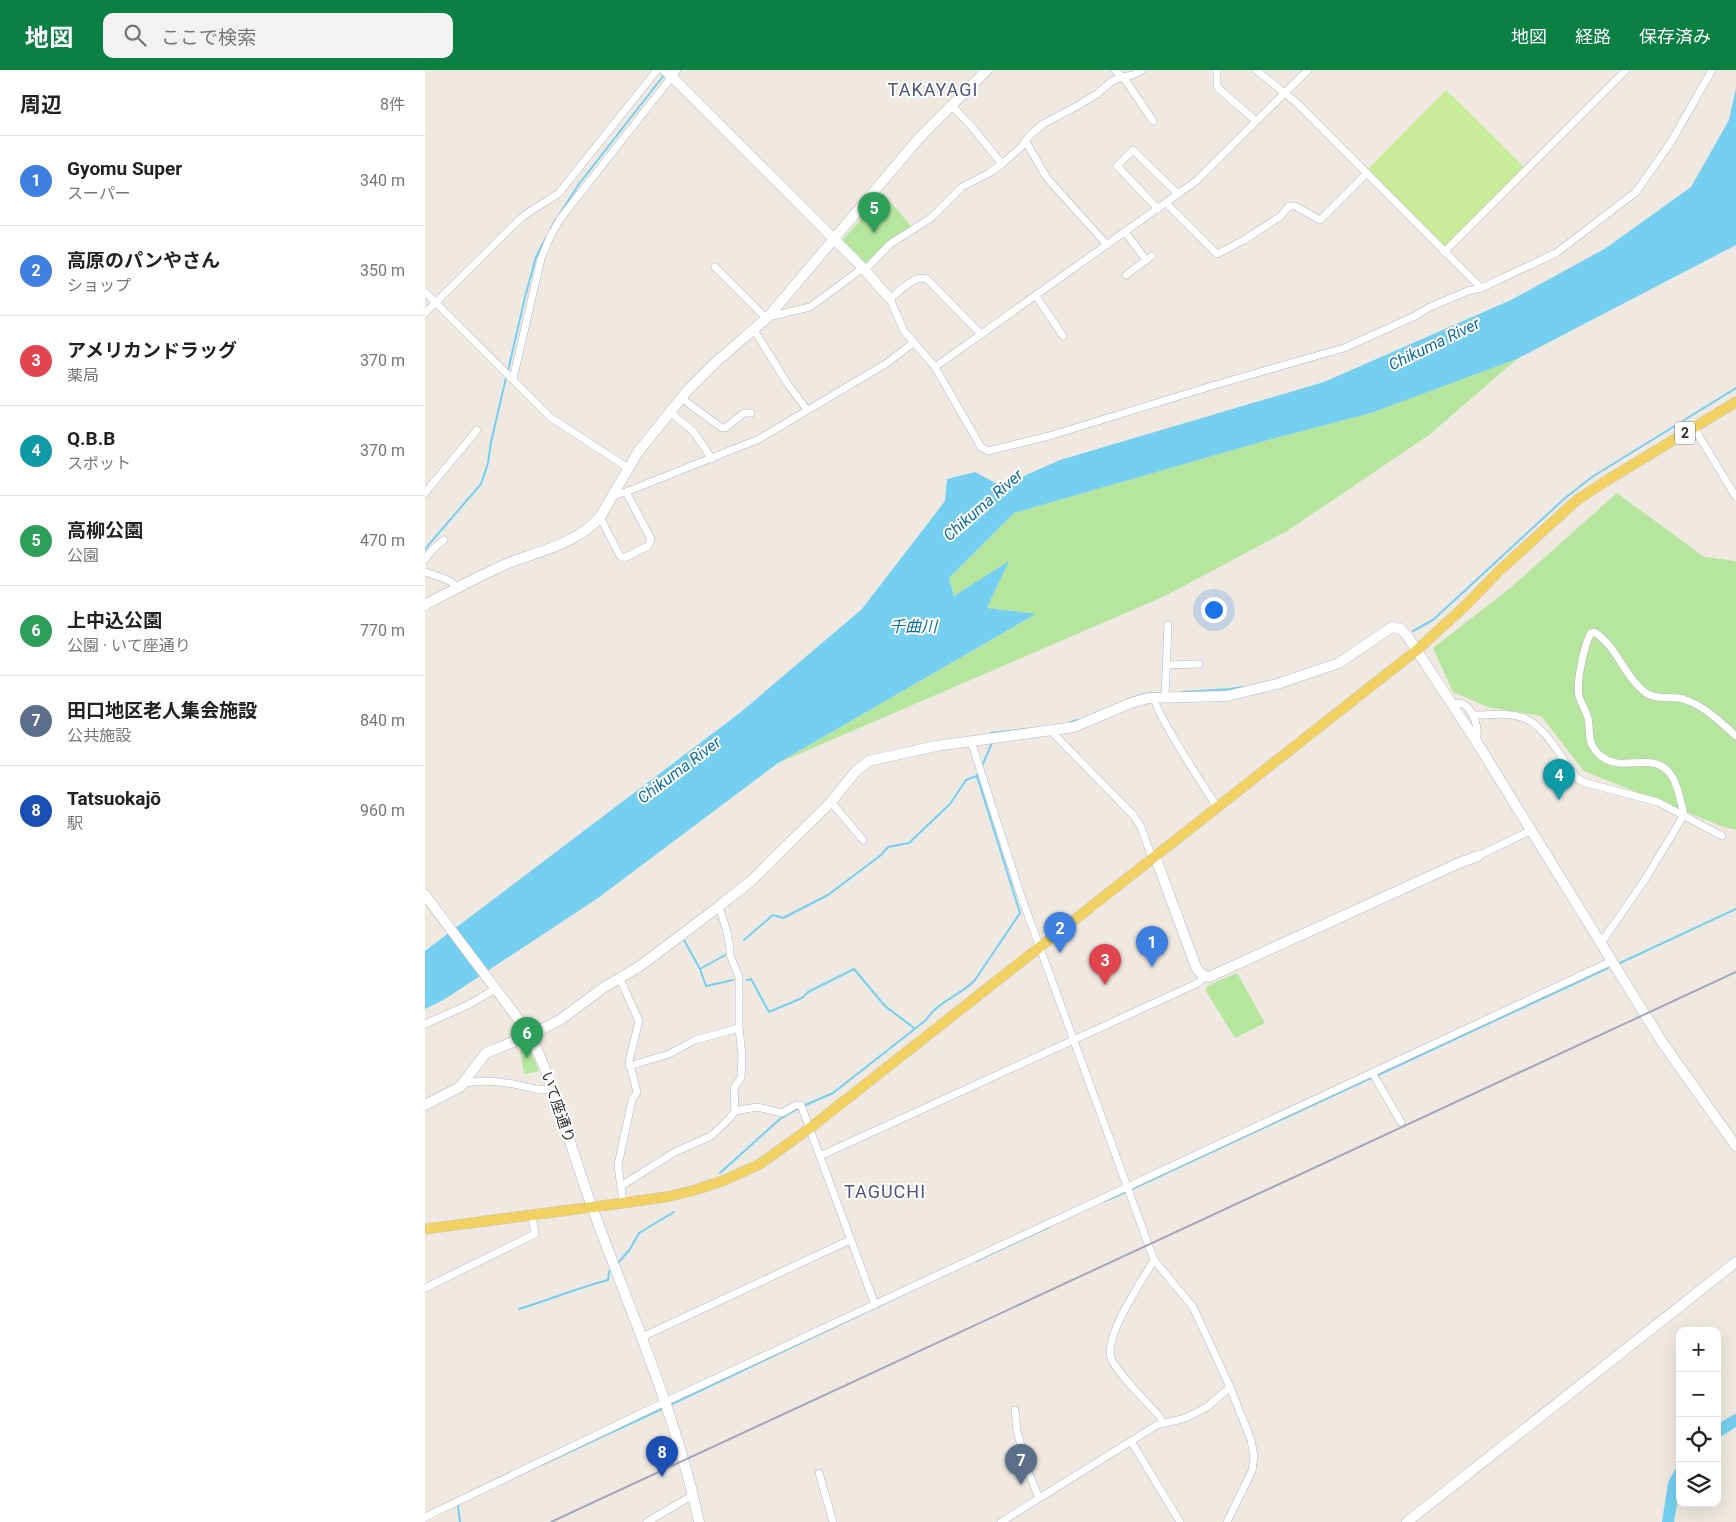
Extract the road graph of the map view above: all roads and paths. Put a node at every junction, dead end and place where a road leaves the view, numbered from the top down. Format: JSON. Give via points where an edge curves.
{"nodes":[{"id":1,"x":657,"y":70,"type":"edge"},
{"id":2,"x":987,"y":70,"type":"edge"},
{"id":3,"x":1115,"y":70,"type":"edge"},
{"id":4,"x":1142,"y":70,"type":"edge"},
{"id":5,"x":1217,"y":70,"type":"edge"},
{"id":6,"x":1256,"y":70,"type":"edge"},
{"id":7,"x":1308,"y":70,"type":"edge"},
{"id":8,"x":1626,"y":70,"type":"edge"},
{"id":9,"x":1713,"y":70,"type":"edge"},
{"id":10,"x":671,"y":73,"type":"edge"},
{"id":11,"x":1122,"y":77,"type":"junction"},
{"id":12,"x":1285,"y":93,"type":"junction"},
{"id":13,"x":951,"y":106,"type":"junction"},
{"id":14,"x":1153,"y":121,"type":"dead end"},
{"id":15,"x":1256,"y":121,"type":"junction"},
{"id":16,"x":1026,"y":142,"type":"junction"},
{"id":17,"x":1002,"y":164,"type":"junction"},
{"id":18,"x":1367,"y":173,"type":"junction"},
{"id":19,"x":1178,"y":194,"type":"junction"},
{"id":20,"x":1166,"y":203,"type":"junction"},
{"id":21,"x":1158,"y":209,"type":"junction"},
{"id":22,"x":1125,"y":232,"type":"junction"},
{"id":23,"x":834,"y":239,"type":"junction"},
{"id":24,"x":1107,"y":245,"type":"junction"},
{"id":25,"x":1444,"y":252,"type":"junction"},
{"id":26,"x":715,"y":267,"type":"dead end"},
{"id":27,"x":864,"y":269,"type":"junction"},
{"id":28,"x":1126,"y":275,"type":"dead end"},
{"id":29,"x":1481,"y":288,"type":"junction"},
{"id":30,"x":425,"y":292,"type":"edge"},
{"id":31,"x":1036,"y":296,"type":"junction"},
{"id":32,"x":890,"y":299,"type":"junction"},
{"id":33,"x":436,"y":303,"type":"junction"},
{"id":34,"x":425,"y":313,"type":"edge"},
{"id":35,"x":767,"y":317,"type":"junction"},
{"id":36,"x":754,"y":330,"type":"junction"},
{"id":37,"x":981,"y":334,"type":"junction"},
{"id":38,"x":1063,"y":336,"type":"dead end"},
{"id":39,"x":913,"y":343,"type":"junction"},
{"id":40,"x":935,"y":367,"type":"junction"},
{"id":41,"x":510,"y":376,"type":"junction"},
{"id":42,"x":681,"y":398,"type":"junction"},
{"id":43,"x":1736,"y":402,"type":"edge"},
{"id":44,"x":807,"y":410,"type":"junction"},
{"id":45,"x":670,"y":412,"type":"junction"},
{"id":46,"x":751,"y":413,"type":"dead end"},
{"id":47,"x":1694,"y":428,"type":"junction"},
{"id":48,"x":477,"y":430,"type":"dead end"},
{"id":49,"x":712,"y":459,"type":"junction"},
{"id":50,"x":628,"y":468,"type":"junction"},
{"id":51,"x":626,"y":492,"type":"junction"},
{"id":52,"x":425,"y":493,"type":"edge"},
{"id":53,"x":613,"y":496,"type":"junction"},
{"id":54,"x":1736,"y":497,"type":"edge"},
{"id":55,"x":600,"y":517,"type":"junction"},
{"id":56,"x":444,"y":540,"type":"dead end"},
{"id":57,"x":425,"y":559,"type":"edge"},
{"id":58,"x":425,"y":572,"type":"edge"},
{"id":59,"x":457,"y":588,"type":"junction"},
{"id":60,"x":425,"y":605,"type":"edge"},
{"id":61,"x":1168,"y":625,"type":"dead end"},
{"id":62,"x":1417,"y":650,"type":"junction"},
{"id":63,"x":1167,"y":664,"type":"junction"},
{"id":64,"x":1199,"y":664,"type":"dead end"},
{"id":65,"x":1160,"y":697,"type":"junction"},
{"id":66,"x":1452,"y":705,"type":"junction"},
{"id":67,"x":1474,"y":715,"type":"junction"},
{"id":68,"x":1051,"y":731,"type":"junction"},
{"id":69,"x":1736,"y":736,"type":"edge"},
{"id":70,"x":971,"y":740,"type":"junction"},
{"id":71,"x":1475,"y":742,"type":"junction"},
{"id":72,"x":831,"y":802,"type":"junction"},
{"id":73,"x":1217,"y":807,"type":"junction"},
{"id":74,"x":1685,"y":815,"type":"junction"},
{"id":75,"x":1530,"y":831,"type":"junction"},
{"id":76,"x":1722,"y":836,"type":"dead end"},
{"id":77,"x":863,"y":840,"type":"dead end"},
{"id":78,"x":1478,"y":856,"type":"joint"},
{"id":79,"x":1154,"y":857,"type":"junction"},
{"id":80,"x":425,"y":895,"type":"edge"},
{"id":81,"x":719,"y":907,"type":"junction"},
{"id":82,"x":1601,"y":943,"type":"junction"},
{"id":83,"x":1040,"y":947,"type":"junction"},
{"id":84,"x":1612,"y":962,"type":"junction"},
{"id":85,"x":1205,"y":976,"type":"junction"},
{"id":86,"x":621,"y":979,"type":"junction"},
{"id":87,"x":493,"y":986,"type":"junction"},
{"id":88,"x":425,"y":1024,"type":"edge"},
{"id":89,"x":739,"y":1028,"type":"junction"},
{"id":90,"x":530,"y":1035,"type":"junction"},
{"id":91,"x":1074,"y":1040,"type":"junction"},
{"id":92,"x":629,"y":1066,"type":"junction"},
{"id":93,"x":1374,"y":1075,"type":"junction"},
{"id":94,"x":465,"y":1082,"type":"junction"},
{"id":95,"x":553,"y":1089,"type":"junction"},
{"id":96,"x":425,"y":1105,"type":"edge"},
{"id":97,"x":735,"y":1111,"type":"junction"},
{"id":98,"x":1401,"y":1122,"type":"dead end"},
{"id":99,"x":810,"y":1128,"type":"junction"},
{"id":100,"x":1736,"y":1146,"type":"edge"},
{"id":101,"x":820,"y":1156,"type":"junction"},
{"id":102,"x":621,"y":1186,"type":"junction"},
{"id":103,"x":1127,"y":1187,"type":"junction"},
{"id":104,"x":623,"y":1203,"type":"junction"},
{"id":105,"x":592,"y":1207,"type":"junction"},
{"id":106,"x":532,"y":1215,"type":"junction"},
{"id":107,"x":425,"y":1228,"type":"edge"},
{"id":108,"x":850,"y":1240,"type":"junction"},
{"id":109,"x":1155,"y":1260,"type":"junction"},
{"id":110,"x":1736,"y":1262,"type":"edge"},
{"id":111,"x":425,"y":1288,"type":"edge"},
{"id":112,"x":875,"y":1305,"type":"junction"},
{"id":113,"x":642,"y":1337,"type":"junction"},
{"id":114,"x":1230,"y":1387,"type":"junction"},
{"id":115,"x":665,"y":1402,"type":"junction"},
{"id":116,"x":1015,"y":1410,"type":"dead end"},
{"id":117,"x":1162,"y":1423,"type":"junction"},
{"id":118,"x":1131,"y":1441,"type":"junction"},
{"id":119,"x":819,"y":1473,"type":"dead end"},
{"id":120,"x":693,"y":1495,"type":"junction"},
{"id":121,"x":1039,"y":1498,"type":"junction"},
{"id":122,"x":425,"y":1517,"type":"edge"},
{"id":123,"x":647,"y":1522,"type":"edge"},
{"id":124,"x":699,"y":1522,"type":"edge"},
{"id":125,"x":833,"y":1522,"type":"edge"},
{"id":126,"x":1001,"y":1522,"type":"edge"},
{"id":127,"x":1180,"y":1522,"type":"edge"},
{"id":128,"x":1227,"y":1522,"type":"edge"},
{"id":129,"x":1407,"y":1522,"type":"edge"}],
"edges":[{"from":1,"to":33,"type":"street","via":[[558,194],[521,218]]},
{"from":2,"to":13,"type":"street"},
{"from":3,"to":11,"type":"street"},
{"from":4,"to":11,"type":"street"},
{"from":5,"to":15,"type":"street","via":[[1219,88]]},
{"from":6,"to":12,"type":"street"},
{"from":7,"to":12,"type":"street"},
{"from":8,"to":25,"type":"street"},
{"from":9,"to":29,"type":"street","via":[[1671,142],[1636,192],[1556,253]]},
{"from":10,"to":23,"type":"street"},
{"from":10,"to":41,"type":"street","via":[[549,237]]},
{"from":11,"to":14,"type":"street"},
{"from":11,"to":16,"type":"street","via":[[1043,124]]},
{"from":12,"to":15,"type":"street"},
{"from":12,"to":18,"type":"street"},
{"from":13,"to":17,"type":"street"},
{"from":13,"to":23,"type":"street","via":[[920,137]]},
{"from":15,"to":19,"type":"street","via":[[1196,181]]},
{"from":16,"to":17,"type":"street"},
{"from":16,"to":24,"type":"street","via":[[1047,178]]},
{"from":17,"to":27,"type":"street","via":[[962,187],[931,218],[890,244]]},
{"from":18,"to":20,"type":"street","via":[[1320,220],[1289,206],[1281,216],[1217,254]]},
{"from":18,"to":25,"type":"street"},
{"from":19,"to":20,"type":"street"},
{"from":19,"to":21,"type":"street","via":[[1133,150],[1117,166]]},
{"from":20,"to":21,"type":"street"},
{"from":21,"to":22,"type":"street"},
{"from":22,"to":24,"type":"street"},
{"from":22,"to":28,"type":"street","via":[[1149,258]]},
{"from":23,"to":27,"type":"street"},
{"from":23,"to":35,"type":"street"},
{"from":24,"to":31,"type":"street"},
{"from":25,"to":29,"type":"street"},
{"from":26,"to":35,"type":"street"},
{"from":27,"to":32,"type":"street"},
{"from":27,"to":35,"type":"street","via":[[810,308]]},
{"from":29,"to":40,"type":"street","via":[[1468,290],[1429,307],[1344,348],[1049,436],[988,451],[981,447]]},
{"from":30,"to":33,"type":"street"},
{"from":31,"to":37,"type":"street"},
{"from":31,"to":38,"type":"street"},
{"from":32,"to":37,"type":"street","via":[[905,287],[927,278]]},
{"from":32,"to":39,"type":"street"},
{"from":33,"to":34,"type":"street"},
{"from":33,"to":41,"type":"street"},
{"from":35,"to":36,"type":"street"},
{"from":36,"to":42,"type":"street"},
{"from":36,"to":44,"type":"street"},
{"from":37,"to":40,"type":"street"},
{"from":39,"to":40,"type":"street"},
{"from":39,"to":44,"type":"street","via":[[887,363]]},
{"from":41,"to":50,"type":"street","via":[[550,417]]},
{"from":42,"to":45,"type":"street"},
{"from":42,"to":46,"type":"street","via":[[722,428],[744,412]]},
{"from":43,"to":47,"type":"main road","number":"2"},
{"from":44,"to":49,"type":"street","via":[[759,439]]},
{"from":45,"to":49,"type":"street","via":[[694,432]]},
{"from":45,"to":50,"type":"street"},
{"from":47,"to":54,"type":"street"},
{"from":47,"to":62,"type":"main road","number":"2","via":[[1572,505]]},
{"from":48,"to":52,"type":"street"},
{"from":49,"to":51,"type":"street"},
{"from":50,"to":53,"type":"street"},
{"from":51,"to":53,"type":"street"},
{"from":51,"to":55,"type":"street","via":[[651,539],[649,546],[624,558],[620,556]]},
{"from":53,"to":55,"type":"street"},
{"from":55,"to":59,"type":"street","via":[[580,535],[515,560]]},
{"from":56,"to":57,"type":"street"},
{"from":58,"to":59,"type":"street","via":[[449,580]]},
{"from":59,"to":60,"type":"street"},
{"from":61,"to":63,"type":"street"},
{"from":62,"to":65,"type":"street","via":[[1401,629],[1392,627],[1339,663],[1277,684],[1227,696]]},
{"from":62,"to":66,"type":"street"},
{"from":62,"to":73,"type":"main road","number":"2"},
{"from":63,"to":64,"type":"street"},
{"from":63,"to":65,"type":"street"},
{"from":65,"to":68,"type":"street","via":[[1131,703],[1074,728]]},
{"from":65,"to":73,"type":"street","via":[[1154,703]]},
{"from":66,"to":67,"type":"street","via":[[1461,704]]},
{"from":66,"to":71,"type":"street"},
{"from":67,"to":71,"type":"street","via":[[1478,730]]},
{"from":67,"to":74,"type":"street","via":[[1511,715],[1530,720],[1578,779],[1658,802]]},
{"from":68,"to":70,"type":"street"},
{"from":68,"to":79,"type":"street","via":[[1134,816]]},
{"from":69,"to":74,"type":"street","via":[[1711,714],[1686,700],[1648,694],[1600,635],[1591,633],[1579,672],[1579,696],[1588,718],[1594,750],[1608,761],[1617,763],[1650,761],[1657,764],[1669,773]]},
{"from":70,"to":72,"type":"street","via":[[869,761],[856,771]]},
{"from":70,"to":83,"type":"street"},
{"from":71,"to":75,"type":"street"},
{"from":72,"to":77,"type":"street"},
{"from":72,"to":81,"type":"street","via":[[751,881]]},
{"from":73,"to":79,"type":"main road","number":"2"},
{"from":74,"to":76,"type":"street"},
{"from":74,"to":82,"type":"street"},
{"from":75,"to":78,"type":"street"},
{"from":75,"to":82,"type":"street"},
{"from":78,"to":85,"type":"street","via":[[1213,976]]},
{"from":79,"to":83,"type":"main road","number":"2"},
{"from":79,"to":85,"type":"street","via":[[1196,967]]},
{"from":80,"to":87,"type":"street","name":"いて座通り"},
{"from":81,"to":86,"type":"street"},
{"from":81,"to":89,"type":"street","via":[[730,955],[739,977]]},
{"from":82,"to":84,"type":"street"},
{"from":83,"to":91,"type":"street"},
{"from":83,"to":99,"type":"main road","number":"2"},
{"from":84,"to":93,"type":"street"},
{"from":84,"to":100,"type":"street"},
{"from":85,"to":91,"type":"street","via":[[1198,983]]},
{"from":86,"to":90,"type":"street","via":[[603,988],[560,1020]]},
{"from":86,"to":92,"type":"street","via":[[639,1021]]},
{"from":87,"to":88,"type":"street","via":[[468,1005]]},
{"from":87,"to":90,"type":"street","name":"いて座通り"},
{"from":89,"to":92,"type":"street","via":[[695,1040],[669,1054]]},
{"from":89,"to":97,"type":"street","via":[[741,1078],[734,1088]]},
{"from":90,"to":94,"type":"street","via":[[486,1053]]},
{"from":90,"to":95,"type":"street","name":"いて座通り"},
{"from":91,"to":101,"type":"street"},
{"from":91,"to":103,"type":"street"},
{"from":92,"to":102,"type":"street","via":[[637,1092],[632,1100],[618,1165]]},
{"from":93,"to":98,"type":"street"},
{"from":93,"to":103,"type":"street"},
{"from":94,"to":95,"type":"street","via":[[477,1080]]},
{"from":94,"to":96,"type":"street"},
{"from":95,"to":105,"type":"street","name":"いて座通り"},
{"from":97,"to":99,"type":"street","via":[[757,1107],[782,1113],[796,1105],[802,1106]]},
{"from":97,"to":102,"type":"street","via":[[711,1136],[675,1152]]},
{"from":99,"to":101,"type":"street"},
{"from":99,"to":104,"type":"main road","number":"2","via":[[765,1160],[725,1180],[666,1197]]},
{"from":101,"to":108,"type":"street"},
{"from":102,"to":104,"type":"street"},
{"from":103,"to":109,"type":"street"},
{"from":103,"to":112,"type":"street"},
{"from":104,"to":105,"type":"main road","number":"2"},
{"from":105,"to":106,"type":"main road","number":"2"},
{"from":105,"to":113,"type":"street","name":"いて座通り"},
{"from":106,"to":107,"type":"main road","number":"2"},
{"from":106,"to":111,"type":"street","via":[[535,1234]]},
{"from":108,"to":112,"type":"street"},
{"from":108,"to":113,"type":"street"},
{"from":109,"to":114,"type":"street","via":[[1193,1307]]},
{"from":109,"to":117,"type":"street","via":[[1116,1328],[1110,1352],[1113,1362]]},
{"from":110,"to":129,"type":"street"},
{"from":112,"to":115,"type":"street"},
{"from":113,"to":115,"type":"street","name":"いて座通り"},
{"from":114,"to":117,"type":"street","via":[[1194,1414]]},
{"from":114,"to":128,"type":"street","via":[[1249,1432],[1254,1464]]},
{"from":115,"to":120,"type":"street","name":"いて座通り"},
{"from":115,"to":122,"type":"street"},
{"from":116,"to":121,"type":"street","via":[[1027,1471]]},
{"from":117,"to":118,"type":"street"},
{"from":118,"to":121,"type":"street"},
{"from":118,"to":127,"type":"street"},
{"from":119,"to":125,"type":"street"},
{"from":120,"to":123,"type":"street"},
{"from":120,"to":124,"type":"street","name":"いて座通り"},
{"from":121,"to":126,"type":"street"}]}
